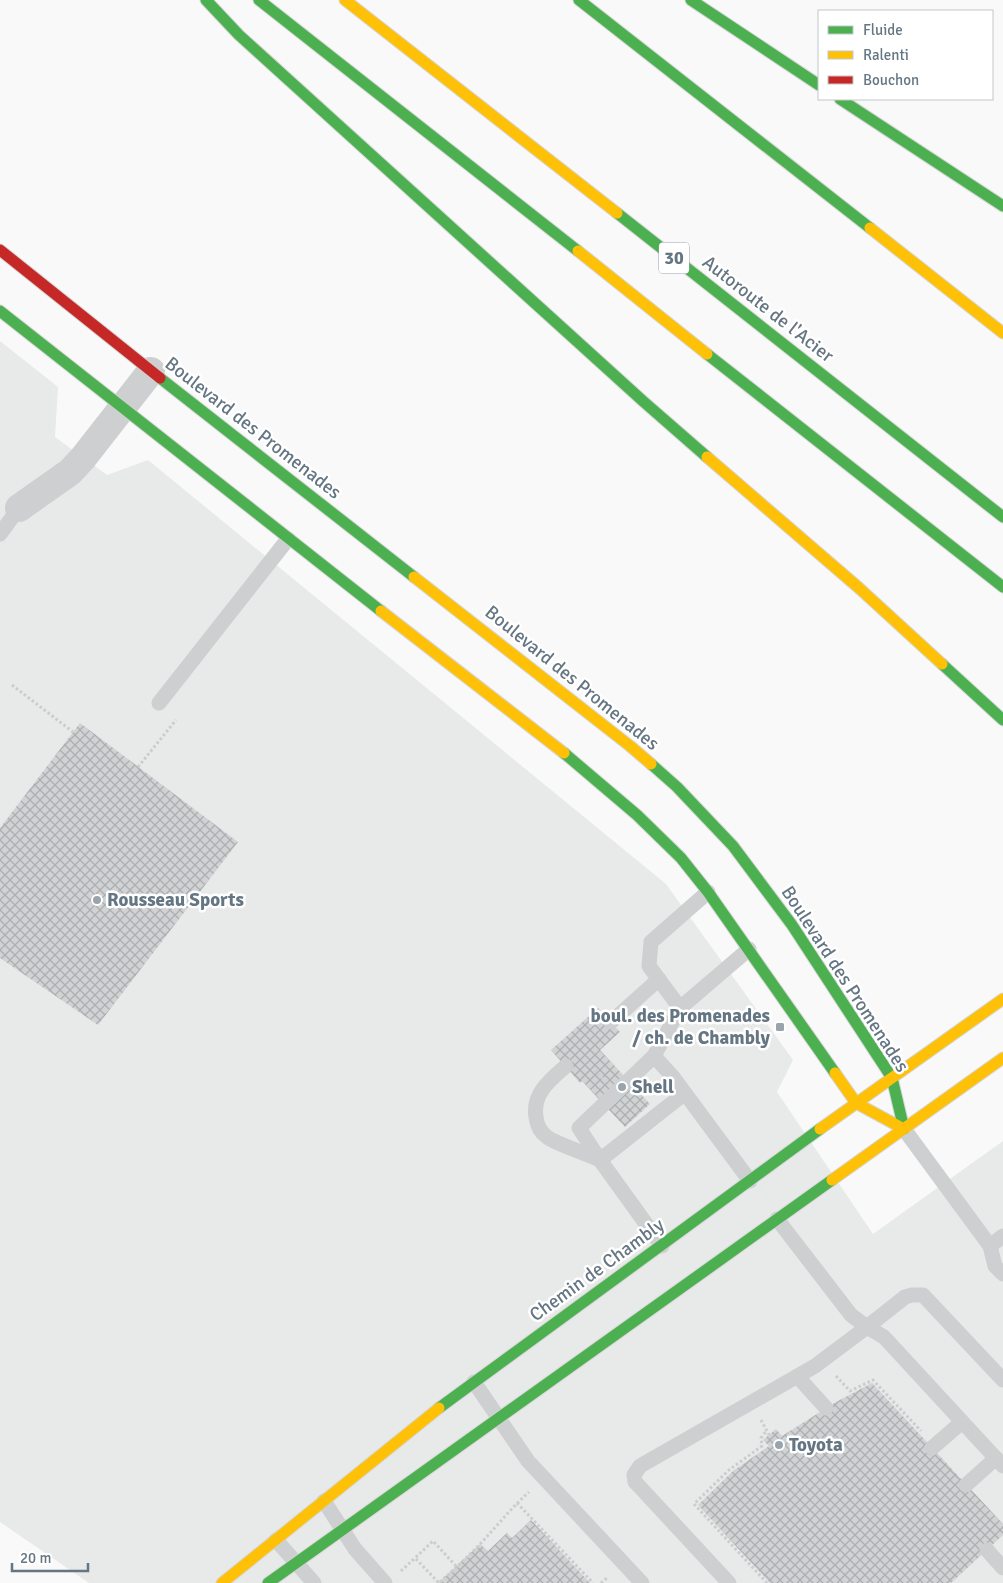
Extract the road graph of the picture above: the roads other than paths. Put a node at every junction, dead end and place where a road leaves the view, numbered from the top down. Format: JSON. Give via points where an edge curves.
{"nodes":[{"id":1,"x":206,"y":0,"type":"edge"},
{"id":2,"x":259,"y":0,"type":"edge"},
{"id":3,"x":346,"y":0,"type":"edge"},
{"id":4,"x":579,"y":0,"type":"edge"},
{"id":5,"x":691,"y":0,"type":"edge"},
{"id":6,"x":818,"y":84,"type":"edge"},
{"id":7,"x":842,"y":100,"type":"edge"},
{"id":8,"x":1003,"y":206,"type":"edge"},
{"id":9,"x":0,"y":250,"type":"edge"},
{"id":10,"x":0,"y":311,"type":"edge"},
{"id":11,"x":1003,"y":333,"type":"edge"},
{"id":12,"x":151,"y":371,"type":"junction"},
{"id":13,"x":123,"y":406,"type":"junction"},
{"id":14,"x":19,"y":508,"type":"joint"},
{"id":15,"x":1003,"y":516,"type":"edge"},
{"id":16,"x":0,"y":534,"type":"edge"},
{"id":17,"x":288,"y":539,"type":"junction"},
{"id":18,"x":1003,"y":587,"type":"edge"},
{"id":19,"x":159,"y":703,"type":"dead end"},
{"id":20,"x":1003,"y":720,"type":"edge"},
{"id":21,"x":708,"y":892,"type":"junction"},
{"id":22,"x":749,"y":949,"type":"junction"},
{"id":23,"x":658,"y":979,"type":"junction"},
{"id":24,"x":1003,"y":999,"type":"edge"},
{"id":25,"x":680,"y":1008,"type":"junction"},
{"id":26,"x":611,"y":1022,"type":"dead end"},
{"id":27,"x":654,"y":1056,"type":"junction"},
{"id":28,"x":1003,"y":1058,"type":"edge"},
{"id":29,"x":566,"y":1066,"type":"dead end"},
{"id":30,"x":892,"y":1078,"type":"junction"},
{"id":31,"x":685,"y":1093,"type":"junction"},
{"id":32,"x":856,"y":1104,"type":"junction"},
{"id":33,"x":904,"y":1128,"type":"junction"},
{"id":34,"x":600,"y":1160,"type":"junction"},
{"id":35,"x":750,"y":1181,"type":"junction"},
{"id":36,"x":777,"y":1219,"type":"junction"},
{"id":37,"x":1003,"y":1236,"type":"edge"},
{"id":38,"x":662,"y":1246,"type":"junction"},
{"id":39,"x":990,"y":1246,"type":"junction"},
{"id":40,"x":1003,"y":1274,"type":"edge"},
{"id":41,"x":867,"y":1327,"type":"junction"},
{"id":42,"x":797,"y":1376,"type":"junction"},
{"id":43,"x":1003,"y":1380,"type":"edge"},
{"id":44,"x":474,"y":1382,"type":"junction"},
{"id":45,"x":826,"y":1408,"type":"dead end"},
{"id":46,"x":498,"y":1420,"type":"junction"},
{"id":47,"x":962,"y":1422,"type":"junction"},
{"id":48,"x":929,"y":1442,"type":"road end"},
{"id":49,"x":999,"y":1462,"type":"edge"},
{"id":50,"x":966,"y":1485,"type":"dead end"},
{"id":51,"x":324,"y":1501,"type":"junction"},
{"id":52,"x":343,"y":1530,"type":"junction"},
{"id":53,"x":276,"y":1540,"type":"junction"},
{"id":54,"x":986,"y":1550,"type":"dead end"},
{"id":55,"x":296,"y":1564,"type":"junction"},
{"id":56,"x":1003,"y":1568,"type":"edge"},
{"id":57,"x":231,"y":1580,"type":"edge"},
{"id":58,"x":268,"y":1583,"type":"edge"},
{"id":59,"x":314,"y":1583,"type":"edge"},
{"id":60,"x":385,"y":1583,"type":"edge"},
{"id":61,"x":641,"y":1583,"type":"edge"},
{"id":62,"x":729,"y":1583,"type":"edge"}],
"edges":[{"from":1,"to":20,"type":"main road","via":[[239,35],[644,402],[859,588]]},
{"from":2,"to":18,"type":"main road"},
{"from":3,"to":15,"type":"main road","name":"Autoroute de l'Acier","number":"30"},
{"from":4,"to":11,"type":"main road"},
{"from":5,"to":6,"type":"main road"},
{"from":7,"to":8,"type":"main road"},
{"from":9,"to":12,"type":"main road","name":"Boulevard des Promenades"},
{"from":10,"to":13,"type":"main road"},
{"from":12,"to":13,"type":"street"},
{"from":12,"to":30,"type":"main road","name":"Boulevard des Promenades","via":[[604,724],[677,787],[750,866]]},
{"from":13,"to":14,"type":"street","via":[[70,472]]},
{"from":13,"to":17,"type":"main road"},
{"from":14,"to":16,"type":"lane"},
{"from":17,"to":19,"type":"lane"},
{"from":17,"to":21,"type":"main road","via":[[568,756],[681,858]]},
{"from":21,"to":22,"type":"main road"},
{"from":21,"to":23,"type":"lane","via":[[651,942],[649,966]]},
{"from":22,"to":25,"type":"lane"},
{"from":22,"to":32,"type":"main road"},
{"from":23,"to":25,"type":"lane"},
{"from":23,"to":26,"type":"lane"},
{"from":24,"to":30,"type":"main road","name":"Chemin de Chambly"},
{"from":25,"to":27,"type":"lane"},
{"from":27,"to":31,"type":"lane"},
{"from":27,"to":34,"type":"lane","via":[[578,1128]]},
{"from":28,"to":33,"type":"main road"},
{"from":29,"to":34,"type":"lane","via":[[544,1086],[540,1094],[535,1113],[539,1128],[547,1138]]},
{"from":30,"to":32,"type":"main road","name":"Chemin de Chambly"},
{"from":30,"to":33,"type":"main road","name":"Boulevard des Promenades"},
{"from":31,"to":34,"type":"lane"},
{"from":31,"to":35,"type":"lane"},
{"from":32,"to":33,"type":"main road"},
{"from":32,"to":35,"type":"main road","name":"Chemin de Chambly"},
{"from":33,"to":36,"type":"main road"},
{"from":33,"to":39,"type":"lane"},
{"from":34,"to":38,"type":"lane"},
{"from":35,"to":38,"type":"main road","name":"Chemin de Chambly"},
{"from":36,"to":41,"type":"lane","via":[[851,1316]]},
{"from":36,"to":46,"type":"main road"},
{"from":37,"to":39,"type":"lane"},
{"from":38,"to":44,"type":"main road","name":"Chemin de Chambly"},
{"from":39,"to":40,"type":"lane","via":[[995,1266]]},
{"from":41,"to":42,"type":"lane"},
{"from":41,"to":43,"type":"lane","via":[[905,1297],[923,1295]]},
{"from":41,"to":47,"type":"lane","via":[[884,1337]]},
{"from":42,"to":45,"type":"lane"},
{"from":42,"to":62,"type":"lane","via":[[640,1466],[634,1474],[635,1482]]},
{"from":44,"to":46,"type":"lane"},
{"from":44,"to":51,"type":"main road","name":"Chemin de Chambly"},
{"from":46,"to":52,"type":"main road"},
{"from":46,"to":61,"type":"lane","via":[[528,1461]]},
{"from":47,"to":48,"type":"lane"},
{"from":47,"to":49,"type":"lane"},
{"from":49,"to":50,"type":"lane"},
{"from":51,"to":52,"type":"lane"},
{"from":51,"to":53,"type":"main road","name":"Chemin de Chambly"},
{"from":52,"to":55,"type":"main road"},
{"from":52,"to":60,"type":"lane"},
{"from":53,"to":55,"type":"lane"},
{"from":53,"to":57,"type":"main road","name":"Chemin de Chambly"},
{"from":54,"to":56,"type":"lane"},
{"from":55,"to":58,"type":"main road"},
{"from":55,"to":59,"type":"lane"}]}
